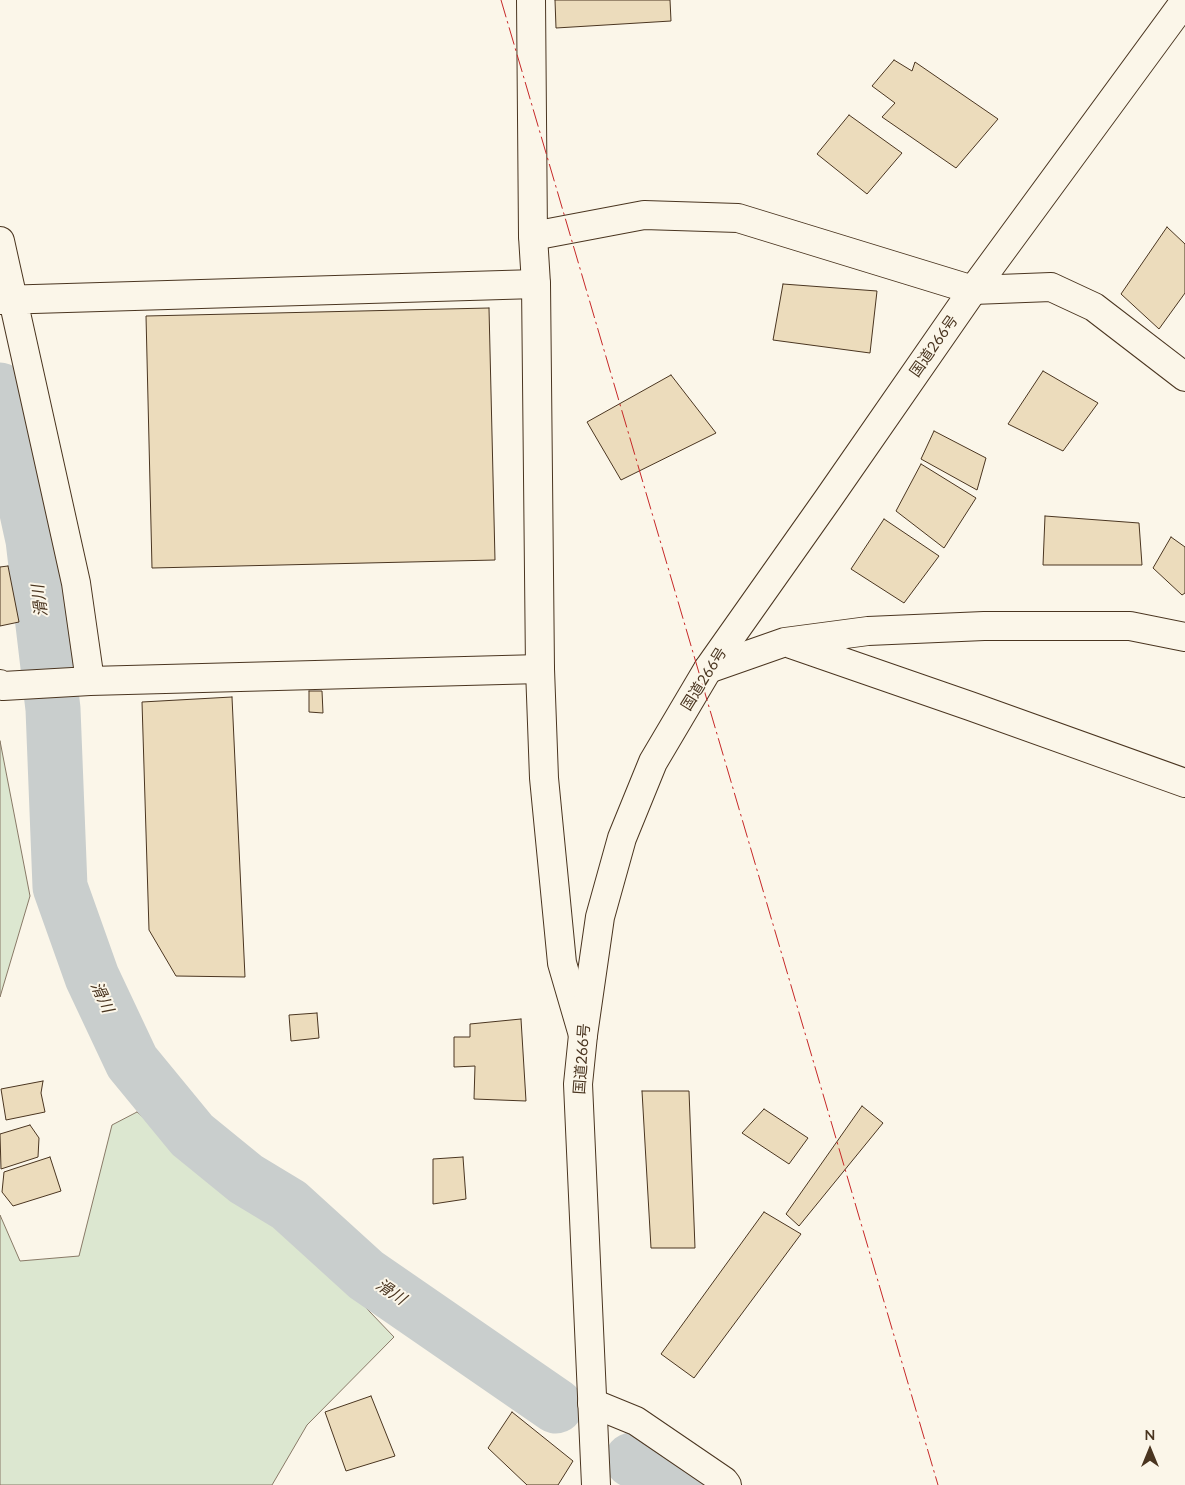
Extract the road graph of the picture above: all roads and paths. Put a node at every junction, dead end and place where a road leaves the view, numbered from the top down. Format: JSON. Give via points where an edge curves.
{"nodes":[{"id":1,"x":531,"y":0,"type":"edge"},
{"id":2,"x":1185,"y":1,"type":"edge"},
{"id":3,"x":532,"y":236,"type":"junction"},
{"id":4,"x":0,"y":241,"type":"edge"},
{"id":5,"x":536,"y":284,"type":"junction"},
{"id":6,"x":973,"y":290,"type":"junction"},
{"id":7,"x":7,"y":300,"type":"edge"},
{"id":8,"x":1185,"y":378,"type":"edge"},
{"id":9,"x":1185,"y":638,"type":"edge"},
{"id":10,"x":785,"y":642,"type":"junction"},
{"id":11,"x":540,"y":669,"type":"junction"},
{"id":12,"x":708,"y":669,"type":"junction"},
{"id":13,"x":90,"y":681,"type":"junction"},
{"id":14,"x":2,"y":685,"type":"edge"},
{"id":15,"x":1185,"y":783,"type":"edge"},
{"id":16,"x":582,"y":1035,"type":"junction"},
{"id":17,"x":592,"y":1403,"type":"junction"},
{"id":18,"x":596,"y":1485,"type":"edge"},
{"id":19,"x":727,"y":1485,"type":"edge"}],
"edges":[{"from":1,"to":3,"type":"main road"},
{"from":2,"to":6,"type":"main road","name":"国道266号"},
{"from":3,"to":5,"type":"main road"},
{"from":3,"to":6,"type":"main road","via":[[644,215],[738,218]]},
{"from":4,"to":7,"type":"main road"},
{"from":5,"to":7,"type":"main road"},
{"from":5,"to":11,"type":"main road"},
{"from":6,"to":8,"type":"main road","via":[[1050,287],[1094,307]]},
{"from":6,"to":12,"type":"main road","name":"国道266号"},
{"from":7,"to":13,"type":"main road","via":[[76,583]]},
{"from":9,"to":10,"type":"main road","via":[[1130,626],[984,626],[868,631]]},
{"from":10,"to":12,"type":"main road"},
{"from":10,"to":15,"type":"main road"},
{"from":11,"to":13,"type":"main road"},
{"from":11,"to":16,"type":"main road","via":[[544,778],[562,963]]},
{"from":12,"to":16,"type":"main road","name":"国道266号","via":[[654,762],[622,838],[600,917]]},
{"from":13,"to":14,"type":"main road"},
{"from":16,"to":17,"type":"main road","name":"国道266号","via":[[578,1084]]},
{"from":17,"to":18,"type":"main road","name":"国道266号"},
{"from":17,"to":19,"type":"main road","via":[[636,1421]]}]}
